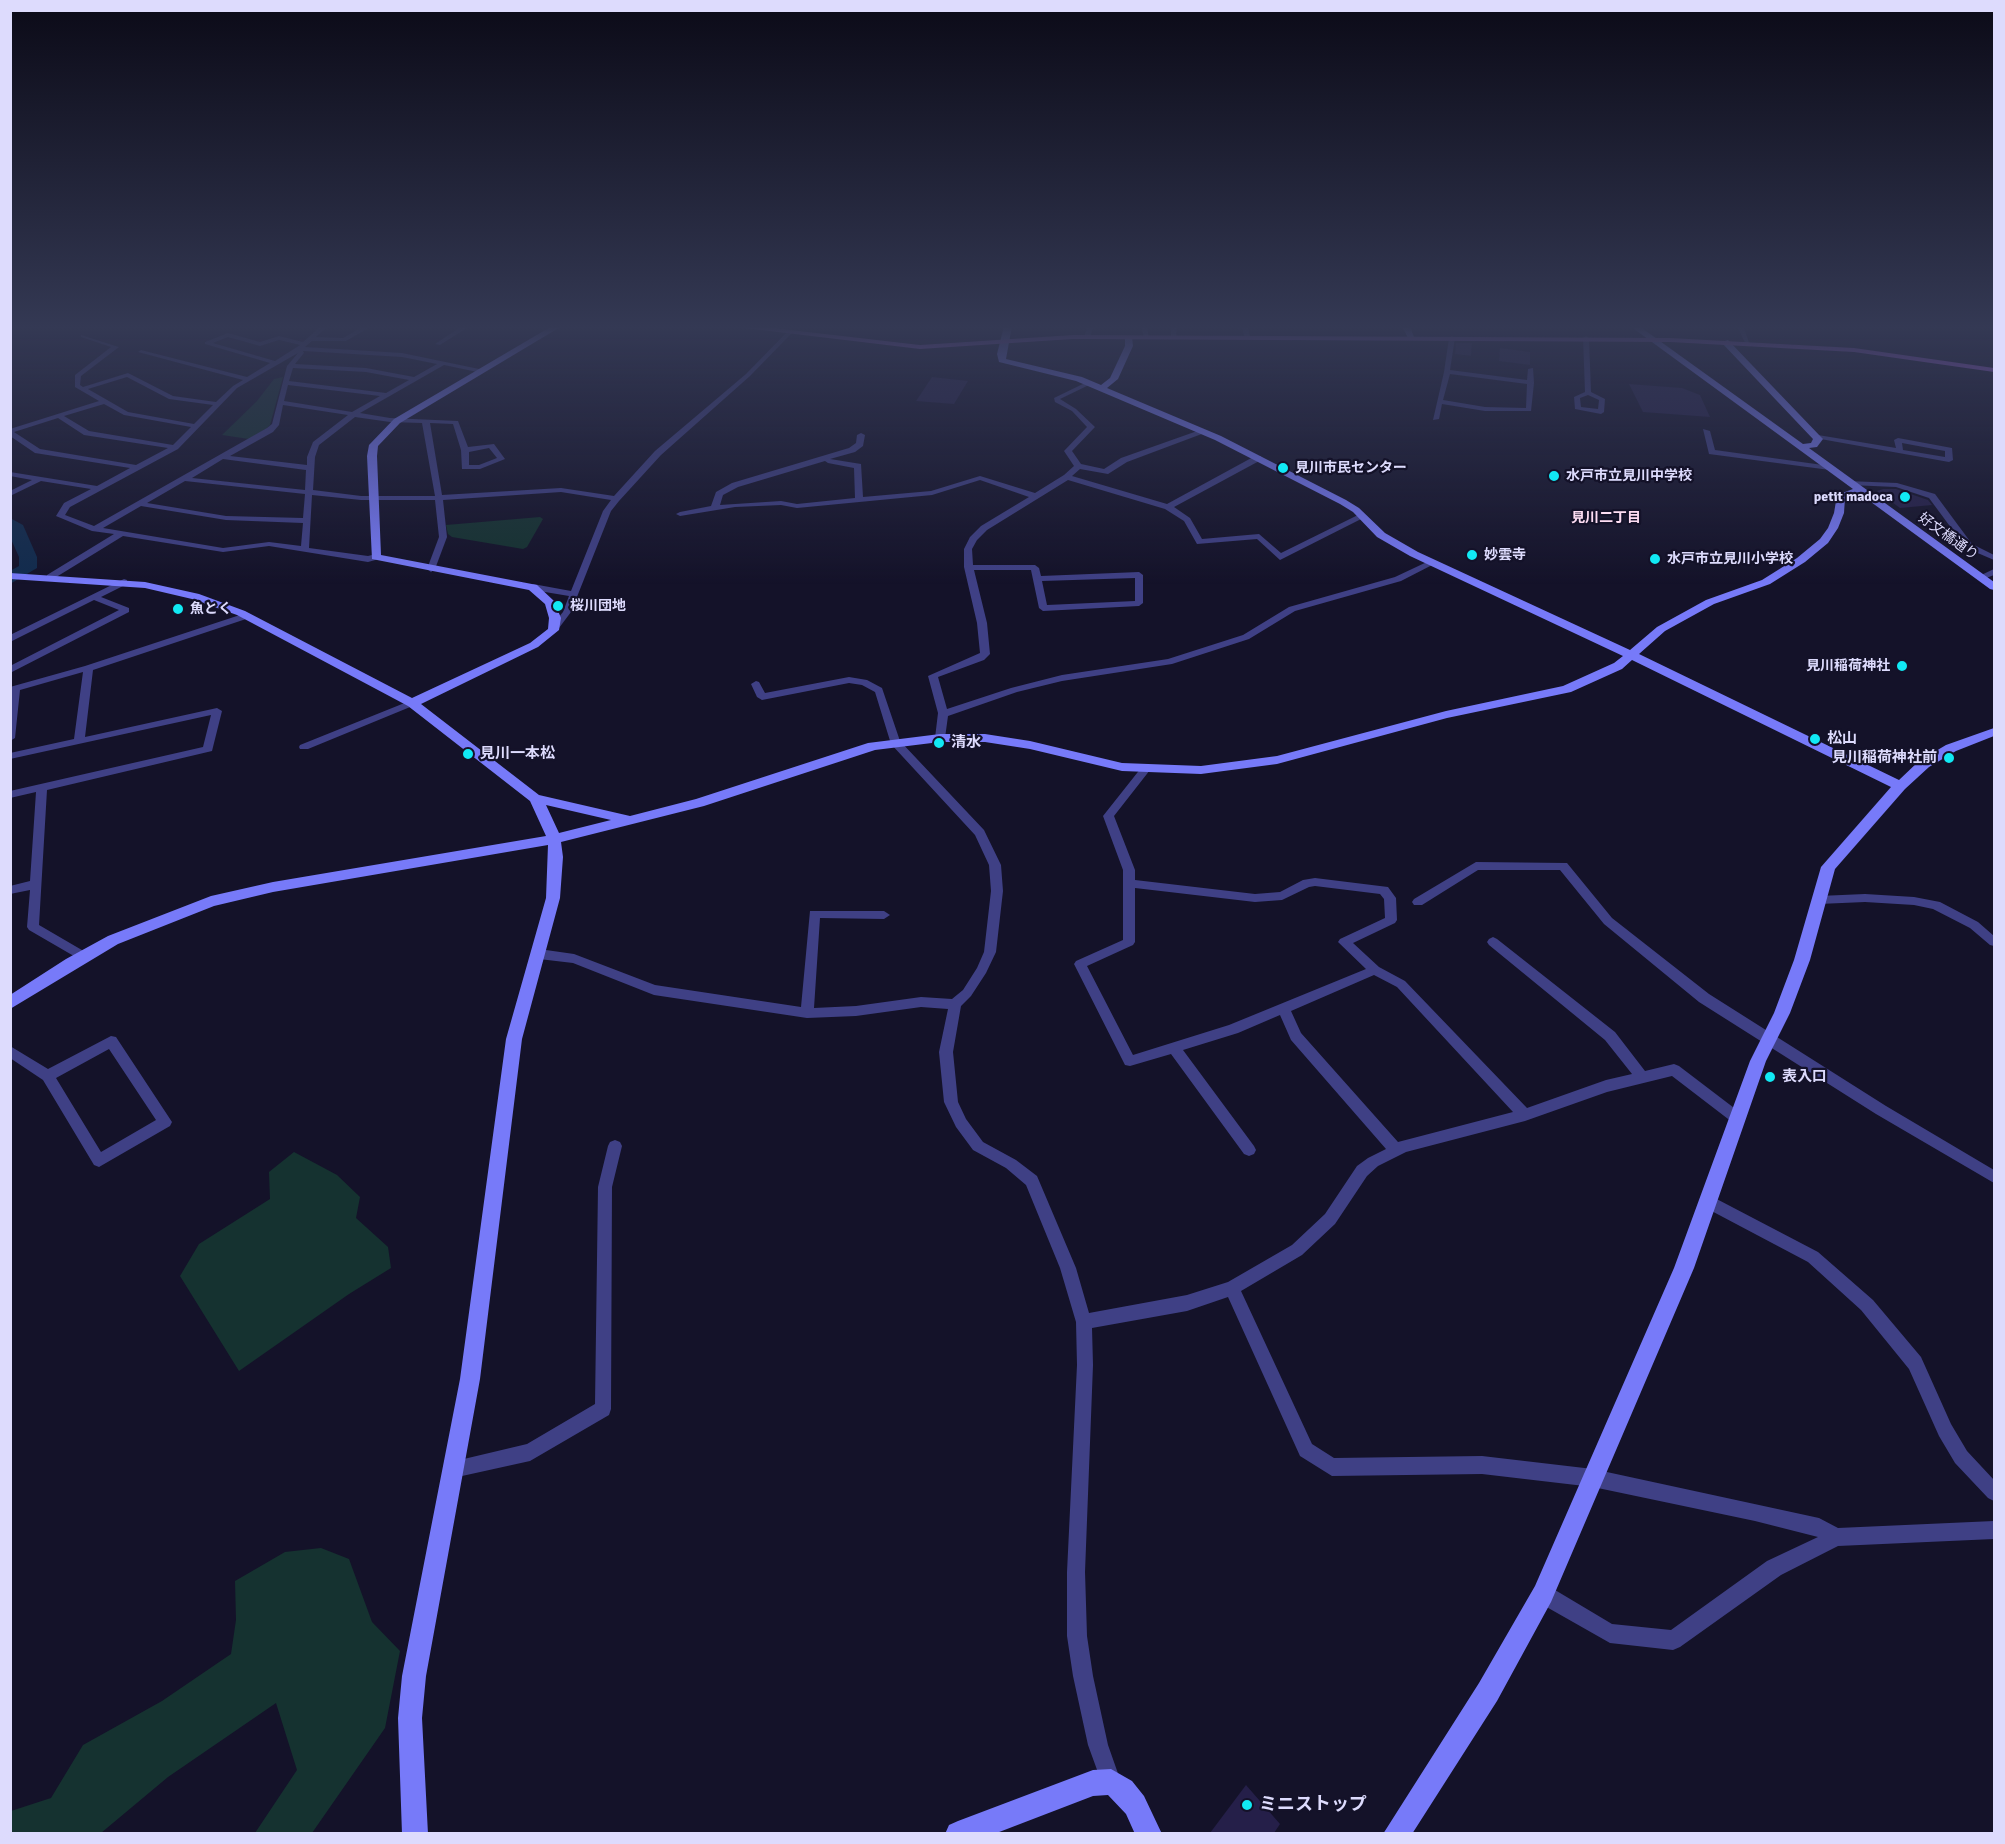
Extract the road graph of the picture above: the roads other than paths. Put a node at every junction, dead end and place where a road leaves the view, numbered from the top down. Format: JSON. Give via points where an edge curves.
{"nodes":[{"id":1,"x":71,"y":412,"type":"edge"},
{"id":2,"x":124,"y":412,"type":"edge"},
{"id":3,"x":209,"y":412,"type":"edge"},
{"id":4,"x":279,"y":412,"type":"edge"},
{"id":5,"x":341,"y":412,"type":"edge"},
{"id":6,"x":357,"y":412,"type":"edge"},
{"id":7,"x":412,"y":412,"type":"edge"},
{"id":8,"x":705,"y":412,"type":"edge"},
{"id":9,"x":1076,"y":412,"type":"edge"},
{"id":10,"x":1157,"y":412,"type":"edge"},
{"id":11,"x":1437,"y":412,"type":"edge"},
{"id":12,"x":1752,"y":412,"type":"edge"},
{"id":13,"x":1792,"y":412,"type":"edge"},
{"id":14,"x":354,"y":414,"type":"junction"},
{"id":15,"x":58,"y":416,"type":"junction"},
{"id":16,"x":1435,"y":419,"type":"dead end"},
{"id":17,"x":397,"y":421,"type":"junction"},
{"id":18,"x":426,"y":423,"type":"junction"},
{"id":19,"x":196,"y":426,"type":"junction"},
{"id":20,"x":1706,"y":431,"type":"dead end"},
{"id":21,"x":10,"y":432,"type":"edge"},
{"id":22,"x":1203,"y":432,"type":"junction"},
{"id":23,"x":861,"y":435,"type":"dead end"},
{"id":24,"x":1815,"y":436,"type":"junction"},
{"id":25,"x":175,"y":447,"type":"junction"},
{"id":26,"x":1800,"y":447,"type":"junction"},
{"id":27,"x":465,"y":450,"type":"junction"},
{"id":28,"x":1900,"y":450,"type":"junction"},
{"id":29,"x":222,"y":457,"type":"junction"},
{"id":30,"x":1258,"y":458,"type":"junction"},
{"id":31,"x":820,"y":460,"type":"junction"},
{"id":32,"x":1078,"y":466,"type":"junction"},
{"id":33,"x":137,"y":467,"type":"junction"},
{"id":34,"x":311,"y":468,"type":"junction"},
{"id":35,"x":1830,"y":468,"type":"junction"},
{"id":36,"x":10,"y":474,"type":"edge"},
{"id":37,"x":1067,"y":477,"type":"junction"},
{"id":38,"x":39,"y":479,"type":"junction"},
{"id":39,"x":184,"y":479,"type":"junction"},
{"id":40,"x":1850,"y":483,"type":"junction"},
{"id":41,"x":97,"y":488,"type":"junction"},
{"id":42,"x":1862,"y":491,"type":"junction"},
{"id":43,"x":10,"y":494,"type":"edge"},
{"id":44,"x":309,"y":495,"type":"junction"},
{"id":45,"x":1035,"y":496,"type":"junction"},
{"id":46,"x":439,"y":498,"type":"junction"},
{"id":47,"x":373,"y":499,"type":"junction"},
{"id":48,"x":616,"y":499,"type":"junction"},
{"id":49,"x":859,"y":500,"type":"junction"},
{"id":50,"x":140,"y":504,"type":"junction"},
{"id":51,"x":1168,"y":507,"type":"junction"},
{"id":52,"x":715,"y":508,"type":"junction"},
{"id":53,"x":680,"y":514,"type":"dead end"},
{"id":54,"x":1363,"y":516,"type":"junction"},
{"id":55,"x":307,"y":521,"type":"junction"},
{"id":56,"x":95,"y":529,"type":"junction"},
{"id":57,"x":120,"y":534,"type":"junction"},
{"id":58,"x":305,"y":548,"type":"junction"},
{"id":59,"x":376,"y":557,"type":"junction"},
{"id":60,"x":1995,"y":558,"type":"edge"},
{"id":61,"x":1432,"y":562,"type":"junction"},
{"id":62,"x":968,"y":567,"type":"junction"},
{"id":63,"x":431,"y":569,"type":"junction"},
{"id":64,"x":1995,"y":572,"type":"edge"},
{"id":65,"x":10,"y":576,"type":"edge"},
{"id":66,"x":50,"y":577,"type":"junction"},
{"id":67,"x":1981,"y":577,"type":"junction"},
{"id":68,"x":1038,"y":579,"type":"junction"},
{"id":69,"x":124,"y":582,"type":"junction"},
{"id":70,"x":533,"y":587,"type":"junction"},
{"id":71,"x":1995,"y":587,"type":"edge"},
{"id":72,"x":575,"y":594,"type":"junction"},
{"id":73,"x":93,"y":597,"type":"junction"},
{"id":74,"x":246,"y":616,"type":"junction"},
{"id":75,"x":553,"y":630,"type":"junction"},
{"id":76,"x":10,"y":639,"type":"edge"},
{"id":77,"x":1631,"y":656,"type":"junction"},
{"id":78,"x":88,"y":668,"type":"junction"},
{"id":79,"x":10,"y":669,"type":"edge"},
{"id":80,"x":756,"y":684,"type":"dead end"},
{"id":81,"x":13,"y":689,"type":"edge"},
{"id":82,"x":412,"y":703,"type":"junction"},
{"id":83,"x":943,"y":714,"type":"junction"},
{"id":84,"x":1994,"y":733,"type":"edge"},
{"id":85,"x":10,"y":738,"type":"edge"},
{"id":86,"x":940,"y":738,"type":"junction"},
{"id":87,"x":79,"y":741,"type":"junction"},
{"id":88,"x":895,"y":742,"type":"junction"},
{"id":89,"x":304,"y":747,"type":"dead end"},
{"id":90,"x":10,"y":756,"type":"edge"},
{"id":91,"x":1144,"y":770,"type":"junction"},
{"id":92,"x":1900,"y":786,"type":"junction"},
{"id":93,"x":42,"y":787,"type":"junction"},
{"id":94,"x":10,"y":795,"type":"edge"},
{"id":95,"x":535,"y":798,"type":"junction"},
{"id":96,"x":630,"y":821,"type":"junction"},
{"id":97,"x":554,"y":839,"type":"junction"},
{"id":98,"x":37,"y":884,"type":"junction"},
{"id":99,"x":1129,"y":884,"type":"junction"},
{"id":100,"x":10,"y":890,"type":"edge"},
{"id":101,"x":1819,"y":900,"type":"junction"},
{"id":102,"x":1418,"y":902,"type":"dead end"},
{"id":103,"x":884,"y":915,"type":"dead end"},
{"id":104,"x":1492,"y":942,"type":"dead end"},
{"id":105,"x":1995,"y":942,"type":"edge"},
{"id":106,"x":539,"y":954,"type":"junction"},
{"id":107,"x":83,"y":956,"type":"junction"},
{"id":108,"x":1376,"y":970,"type":"junction"},
{"id":109,"x":10,"y":1003,"type":"edge"},
{"id":110,"x":955,"y":1004,"type":"junction"},
{"id":111,"x":1283,"y":1008,"type":"junction"},
{"id":112,"x":807,"y":1013,"type":"junction"},
{"id":113,"x":1768,"y":1040,"type":"junction"},
{"id":114,"x":1174,"y":1047,"type":"junction"},
{"id":115,"x":10,"y":1051,"type":"edge"},
{"id":116,"x":48,"y":1076,"type":"junction"},
{"id":117,"x":1642,"y":1078,"type":"junction"},
{"id":118,"x":1525,"y":1115,"type":"junction"},
{"id":119,"x":1737,"y":1118,"type":"junction"},
{"id":120,"x":615,"y":1146,"type":"dead end"},
{"id":121,"x":1249,"y":1150,"type":"dead end"},
{"id":122,"x":1396,"y":1150,"type":"junction"},
{"id":123,"x":1995,"y":1177,"type":"edge"},
{"id":124,"x":1709,"y":1202,"type":"junction"},
{"id":125,"x":1232,"y":1288,"type":"junction"},
{"id":126,"x":1084,"y":1322,"type":"junction"},
{"id":127,"x":453,"y":1469,"type":"junction"},
{"id":128,"x":1593,"y":1478,"type":"junction"},
{"id":129,"x":1995,"y":1492,"type":"edge"},
{"id":130,"x":1995,"y":1530,"type":"edge"},
{"id":131,"x":1837,"y":1538,"type":"junction"},
{"id":132,"x":1543,"y":1594,"type":"junction"},
{"id":133,"x":1111,"y":1782,"type":"junction"},
{"id":134,"x":415,"y":1833,"type":"edge"},
{"id":135,"x":958,"y":1833,"type":"edge"},
{"id":136,"x":1149,"y":1833,"type":"edge"},
{"id":137,"x":1396,"y":1833,"type":"edge"}],
"edges":[{"from":1,"to":15,"type":"street"},
{"from":2,"to":19,"type":"street"},
{"from":3,"to":19,"type":"street"},
{"from":4,"to":29,"type":"street","via":[[270,430]]},
{"from":5,"to":14,"type":"street"},
{"from":6,"to":14,"type":"street"},
{"from":7,"to":17,"type":"street"},
{"from":8,"to":48,"type":"street","via":[[658,453]]},
{"from":9,"to":32,"type":"street","via":[[1091,426],[1068,451]]},
{"from":10,"to":22,"type":"street"},
{"from":11,"to":16,"type":"street"},
{"from":12,"to":26,"type":"street","name":"好文橋通り"},
{"from":13,"to":24,"type":"street"},
{"from":14,"to":17,"type":"street"},
{"from":14,"to":34,"type":"street","via":[[316,444]]},
{"from":15,"to":21,"type":"street"},
{"from":15,"to":25,"type":"street","via":[[87,433]]},
{"from":17,"to":18,"type":"street"},
{"from":17,"to":47,"type":"street","via":[[374,445]]},
{"from":18,"to":27,"type":"street","via":[[456,423]]},
{"from":18,"to":46,"type":"street"},
{"from":19,"to":25,"type":"street"},
{"from":20,"to":35,"type":"street","via":[[1712,452]]},
{"from":21,"to":33,"type":"street","via":[[38,451]]},
{"from":22,"to":30,"type":"street"},
{"from":22,"to":32,"type":"street","via":[[1124,460],[1105,472]]},
{"from":23,"to":31,"type":"street","via":[[857,447]]},
{"from":24,"to":26,"type":"street","via":[[1818,442],[1814,445]]},
{"from":24,"to":28,"type":"street"},
{"from":25,"to":33,"type":"street"},
{"from":26,"to":35,"type":"street","name":"好文橋通り"},
{"from":27,"to":27,"type":"street","via":[[465,467],[480,467],[501,459],[491,446]]},
{"from":28,"to":28,"type":"street","via":[[1928,455],[1949,460],[1948,450],[1898,440]]},
{"from":29,"to":34,"type":"street"},
{"from":29,"to":39,"type":"street"},
{"from":30,"to":51,"type":"street"},
{"from":30,"to":54,"type":"street"},
{"from":31,"to":49,"type":"street","via":[[858,466]]},
{"from":31,"to":52,"type":"street","via":[[735,485],[719,494]]},
{"from":32,"to":37,"type":"street"},
{"from":33,"to":41,"type":"street"},
{"from":34,"to":44,"type":"street"},
{"from":35,"to":40,"type":"street","name":"好文橋通り"},
{"from":36,"to":38,"type":"street"},
{"from":37,"to":45,"type":"street"},
{"from":37,"to":51,"type":"street"},
{"from":38,"to":41,"type":"street"},
{"from":38,"to":43,"type":"street"},
{"from":39,"to":44,"type":"street"},
{"from":39,"to":50,"type":"street"},
{"from":40,"to":42,"type":"street","name":"好文橋通り"},
{"from":40,"to":60,"type":"street","via":[[1896,485],[1932,496],[1969,546]]},
{"from":41,"to":56,"type":"street","via":[[67,505],[60,516]]},
{"from":42,"to":67,"type":"street","name":"好文橋通り"},
{"from":42,"to":77,"type":"street","via":[[1840,497],[1833,528],[1801,560],[1766,582],[1710,602],[1661,629]]},
{"from":44,"to":47,"type":"street"},
{"from":44,"to":55,"type":"street"},
{"from":45,"to":49,"type":"street","via":[[980,478],[932,493]]},
{"from":45,"to":62,"type":"street","via":[[973,539],[968,549]]},
{"from":46,"to":47,"type":"street"},
{"from":46,"to":48,"type":"street","via":[[561,490]]},
{"from":46,"to":63,"type":"street","via":[[443,537]]},
{"from":47,"to":59,"type":"street"},
{"from":48,"to":72,"type":"street"},
{"from":49,"to":52,"type":"street"},
{"from":50,"to":55,"type":"street","via":[[226,518]]},
{"from":50,"to":56,"type":"street"},
{"from":51,"to":54,"type":"street","via":[[1187,520],[1200,542],[1259,536],[1280,557]]},
{"from":52,"to":53,"type":"street"},
{"from":54,"to":61,"type":"street","via":[[1381,536]]},
{"from":55,"to":58,"type":"street"},
{"from":56,"to":57,"type":"street"},
{"from":57,"to":58,"type":"street","via":[[223,550],[269,544]]},
{"from":57,"to":66,"type":"street"},
{"from":58,"to":59,"type":"street"},
{"from":59,"to":63,"type":"street"},
{"from":61,"to":77,"type":"street"},
{"from":61,"to":83,"type":"street","via":[[1398,579],[1292,609],[1246,637],[1169,662],[1062,678]]},
{"from":62,"to":68,"type":"street","via":[[1035,568]]},
{"from":62,"to":83,"type":"street","via":[[982,623],[985,654],[933,676]]},
{"from":63,"to":70,"type":"street"},
{"from":64,"to":67,"type":"street"},
{"from":65,"to":66,"type":"street"},
{"from":66,"to":69,"type":"street"},
{"from":67,"to":71,"type":"street","name":"好文橋通り"},
{"from":68,"to":68,"type":"street","via":[[1043,608],[1139,603],[1138,575]]},
{"from":69,"to":73,"type":"street"},
{"from":69,"to":74,"type":"street","via":[[179,591]]},
{"from":70,"to":72,"type":"street"},
{"from":70,"to":75,"type":"street","via":[[550,603],[555,618]]},
{"from":72,"to":75,"type":"street"},
{"from":73,"to":76,"type":"street"},
{"from":73,"to":79,"type":"street","via":[[126,610]]},
{"from":74,"to":78,"type":"street"},
{"from":74,"to":82,"type":"street"},
{"from":75,"to":82,"type":"street","via":[[534,645]]},
{"from":77,"to":91,"type":"street","via":[[1567,689],[1446,715],[1277,760],[1202,770]]},
{"from":77,"to":92,"type":"street"},
{"from":78,"to":81,"type":"street"},
{"from":78,"to":87,"type":"street"},
{"from":80,"to":88,"type":"street","via":[[762,697],[839,681],[856,680],[872,685],[882,693]]},
{"from":81,"to":85,"type":"street"},
{"from":82,"to":89,"type":"street"},
{"from":82,"to":95,"type":"street"},
{"from":83,"to":86,"type":"street"},
{"from":84,"to":92,"type":"street","via":[[1936,756]]},
{"from":86,"to":88,"type":"street"},
{"from":86,"to":91,"type":"street","via":[[1006,741]]},
{"from":87,"to":90,"type":"street"},
{"from":87,"to":93,"type":"street","via":[[217,711],[208,749]]},
{"from":88,"to":96,"type":"street","via":[[848,752],[699,803]]},
{"from":88,"to":110,"type":"street","via":[[980,833],[995,865],[997,891],[990,952],[967,993]]},
{"from":91,"to":99,"type":"street","via":[[1108,816],[1129,870]]},
{"from":92,"to":101,"type":"street","via":[[1834,859],[1824,877]]},
{"from":93,"to":94,"type":"street"},
{"from":93,"to":98,"type":"street"},
{"from":95,"to":96,"type":"street"},
{"from":95,"to":97,"type":"street"},
{"from":96,"to":97,"type":"street"},
{"from":97,"to":106,"type":"street","via":[[555,878]]},
{"from":97,"to":107,"type":"street","via":[[219,899],[140,927]]},
{"from":98,"to":100,"type":"street"},
{"from":98,"to":107,"type":"street","via":[[33,927]]},
{"from":99,"to":108,"type":"street","via":[[1255,898],[1282,896],[1315,882],[1384,890],[1390,898],[1391,920],[1344,942]]},
{"from":99,"to":114,"type":"street","via":[[1129,942],[1080,964],[1130,1061]]},
{"from":101,"to":105,"type":"street","via":[[1865,898],[1936,905],[1974,925]]},
{"from":101,"to":113,"type":"street","via":[[1802,960]]},
{"from":102,"to":113,"type":"street","via":[[1476,866],[1563,866],[1627,937],[1704,998]]},
{"from":103,"to":112,"type":"street","via":[[813,914]]},
{"from":104,"to":117,"type":"street","via":[[1610,1036]]},
{"from":106,"to":112,"type":"street","via":[[574,959],[654,990]]},
{"from":106,"to":127,"type":"street","via":[[510,1061],[471,1368]]},
{"from":107,"to":109,"type":"street"},
{"from":108,"to":111,"type":"street"},
{"from":108,"to":118,"type":"street","via":[[1401,984]]},
{"from":110,"to":112,"type":"street","via":[[921,1002]]},
{"from":110,"to":126,"type":"street","via":[[946,1052],[951,1102],[978,1146],[1032,1180],[1068,1268]]},
{"from":111,"to":114,"type":"street"},
{"from":111,"to":122,"type":"street","via":[[1296,1036]]},
{"from":113,"to":119,"type":"street"},
{"from":113,"to":123,"type":"street"},
{"from":114,"to":121,"type":"street"},
{"from":115,"to":116,"type":"street"},
{"from":116,"to":116,"type":"street","via":[[99,1161],[165,1122],[111,1041]]},
{"from":117,"to":118,"type":"street","via":[[1606,1086]]},
{"from":117,"to":119,"type":"street","via":[[1674,1070]]},
{"from":118,"to":122,"type":"street"},
{"from":119,"to":124,"type":"street"},
{"from":120,"to":127,"type":"street","via":[[605,1187],[603,1409],[530,1452]]},
{"from":122,"to":125,"type":"street","via":[[1362,1171],[1330,1219],[1297,1250]]},
{"from":124,"to":128,"type":"street"},
{"from":124,"to":129,"type":"street","via":[[1813,1257],[1867,1305],[1915,1363],[1961,1457]]},
{"from":125,"to":126,"type":"street","via":[[1187,1304]]},
{"from":125,"to":128,"type":"street","via":[[1306,1450],[1332,1467],[1482,1465]]},
{"from":126,"to":133,"type":"street","via":[[1077,1636],[1098,1745]]},
{"from":127,"to":134,"type":"street","via":[[412,1697],[410,1748]]},
{"from":128,"to":131,"type":"street","via":[[1819,1527]]},
{"from":128,"to":132,"type":"street"},
{"from":130,"to":131,"type":"street"},
{"from":131,"to":132,"type":"street","via":[[1774,1568],[1673,1640],[1610,1633]]},
{"from":132,"to":137,"type":"street","via":[[1488,1692]]},
{"from":133,"to":135,"type":"street","via":[[1093,1783]]},
{"from":133,"to":136,"type":"street","via":[[1135,1805]]}]}
